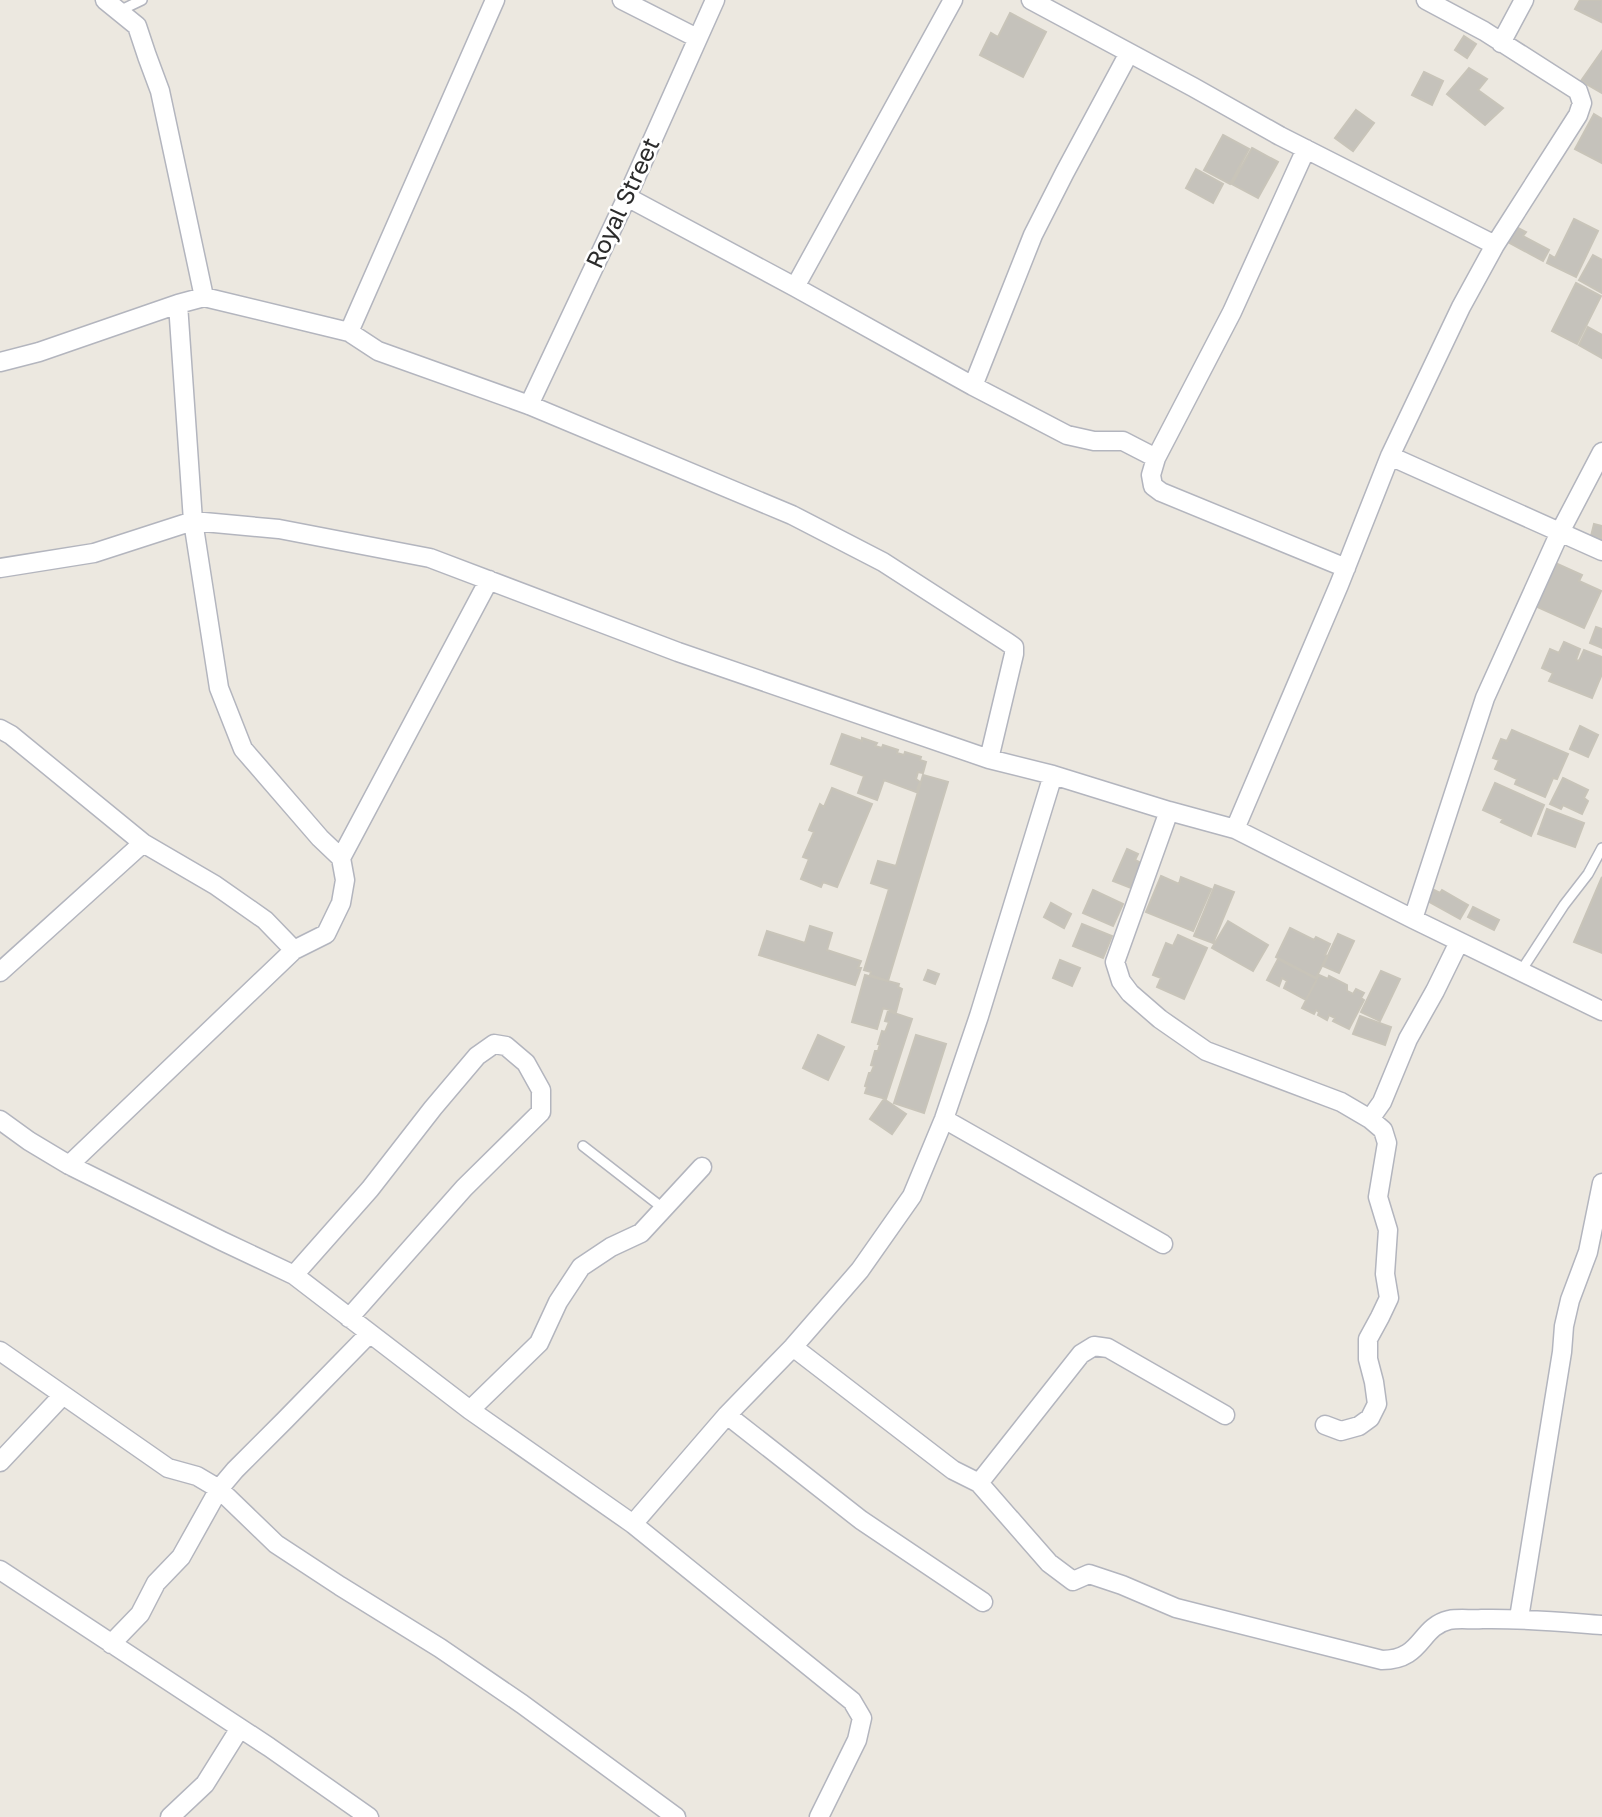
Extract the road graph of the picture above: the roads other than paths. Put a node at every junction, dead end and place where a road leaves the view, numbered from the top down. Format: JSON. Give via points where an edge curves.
{"nodes":[{"id":1,"x":142,"y":0,"type":"edge"},
{"id":2,"x":495,"y":0,"type":"edge"},
{"id":3,"x":622,"y":0,"type":"edge"},
{"id":4,"x":715,"y":0,"type":"edge"},
{"id":5,"x":953,"y":0,"type":"edge"},
{"id":6,"x":1031,"y":0,"type":"edge"},
{"id":7,"x":1426,"y":0,"type":"edge"},
{"id":8,"x":1524,"y":0,"type":"edge"},
{"id":9,"x":112,"y":6,"type":"edge"},
{"id":10,"x":697,"y":38,"type":"junction"},
{"id":11,"x":1502,"y":43,"type":"junction"},
{"id":12,"x":1129,"y":53,"type":"junction"},
{"id":13,"x":1306,"y":149,"type":"junction"},
{"id":14,"x":627,"y":197,"type":"junction"},
{"id":15,"x":1495,"y":245,"type":"junction"},
{"id":16,"x":795,"y":287,"type":"junction"},
{"id":17,"x":204,"y":297,"type":"junction"},
{"id":18,"x":178,"y":304,"type":"junction"},
{"id":19,"x":349,"y":332,"type":"junction"},
{"id":20,"x":0,"y":362,"type":"edge"},
{"id":21,"x":973,"y":386,"type":"junction"},
{"id":22,"x":529,"y":405,"type":"junction"},
{"id":23,"x":1602,"y":452,"type":"edge"},
{"id":24,"x":1390,"y":456,"type":"junction"},
{"id":25,"x":1156,"y":458,"type":"junction"},
{"id":26,"x":193,"y":521,"type":"junction"},
{"id":27,"x":1560,"y":533,"type":"junction"},
{"id":28,"x":1602,"y":551,"type":"edge"},
{"id":29,"x":0,"y":568,"type":"edge"},
{"id":30,"x":1346,"y":568,"type":"junction"},
{"id":31,"x":489,"y":580,"type":"junction"},
{"id":32,"x":0,"y":729,"type":"edge"},
{"id":33,"x":989,"y":759,"type":"junction"},
{"id":34,"x":1053,"y":775,"type":"junction"},
{"id":35,"x":1169,"y":811,"type":"junction"},
{"id":36,"x":1235,"y":829,"type":"junction"},
{"id":37,"x":143,"y":842,"type":"junction"},
{"id":38,"x":1602,"y":848,"type":"edge"},
{"id":39,"x":341,"y":858,"type":"junction"},
{"id":40,"x":1413,"y":919,"type":"junction"},
{"id":41,"x":1459,"y":942,"type":"junction"},
{"id":42,"x":294,"y":950,"type":"junction"},
{"id":43,"x":1521,"y":971,"type":"junction"},
{"id":44,"x":0,"y":972,"type":"edge"},
{"id":45,"x":1602,"y":1011,"type":"edge"},
{"id":46,"x":944,"y":1119,"type":"junction"},
{"id":47,"x":1370,"y":1119,"type":"junction"},
{"id":48,"x":0,"y":1120,"type":"edge"},
{"id":49,"x":583,"y":1146,"type":"dead end"},
{"id":50,"x":69,"y":1165,"type":"junction"},
{"id":51,"x":702,"y":1167,"type":"dead end"},
{"id":52,"x":1602,"y":1183,"type":"edge"},
{"id":53,"x":664,"y":1209,"type":"junction"},
{"id":54,"x":1163,"y":1244,"type":"dead end"},
{"id":55,"x":294,"y":1275,"type":"junction"},
{"id":56,"x":349,"y":1318,"type":"junction"},
{"id":57,"x":369,"y":1334,"type":"junction"},
{"id":58,"x":793,"y":1347,"type":"junction"},
{"id":59,"x":0,"y":1350,"type":"edge"},
{"id":60,"x":63,"y":1395,"type":"junction"},
{"id":61,"x":470,"y":1410,"type":"junction"},
{"id":62,"x":727,"y":1415,"type":"junction"},
{"id":63,"x":1225,"y":1415,"type":"dead end"},
{"id":64,"x":1325,"y":1424,"type":"dead end"},
{"id":65,"x":0,"y":1462,"type":"edge"},
{"id":66,"x":979,"y":1483,"type":"junction"},
{"id":67,"x":219,"y":1489,"type":"junction"},
{"id":68,"x":633,"y":1524,"type":"junction"},
{"id":69,"x":0,"y":1570,"type":"edge"},
{"id":70,"x":983,"y":1602,"type":"dead end"},
{"id":71,"x":1519,"y":1618,"type":"junction"},
{"id":72,"x":1602,"y":1625,"type":"edge"},
{"id":73,"x":111,"y":1644,"type":"junction"},
{"id":74,"x":240,"y":1728,"type":"junction"},
{"id":75,"x":170,"y":1817,"type":"edge"},
{"id":76,"x":369,"y":1817,"type":"edge"},
{"id":77,"x":676,"y":1817,"type":"edge"},
{"id":78,"x":819,"y":1817,"type":"edge"}],
"edges":[{"from":1,"to":9,"type":"lane"},
{"from":2,"to":19,"type":"street"},
{"from":3,"to":10,"type":"street"},
{"from":4,"to":10,"type":"street","name":"Royal Street"},
{"from":5,"to":16,"type":"street"},
{"from":6,"to":12,"type":"street"},
{"from":7,"to":11,"type":"street"},
{"from":8,"to":11,"type":"street"},
{"from":9,"to":17,"type":"street","via":[[137,26],[160,91]]},
{"from":10,"to":14,"type":"street","name":"Royal Street"},
{"from":11,"to":15,"type":"street","via":[[1578,91],[1582,103]]},
{"from":12,"to":13,"type":"street"},
{"from":12,"to":21,"type":"street","via":[[1033,235]]},
{"from":13,"to":15,"type":"street"},
{"from":13,"to":25,"type":"street","via":[[1232,312]]},
{"from":14,"to":16,"type":"street"},
{"from":14,"to":22,"type":"street","name":"Royal Street"},
{"from":15,"to":24,"type":"street"},
{"from":16,"to":21,"type":"street"},
{"from":17,"to":18,"type":"street"},
{"from":17,"to":19,"type":"street"},
{"from":18,"to":20,"type":"street"},
{"from":18,"to":26,"type":"street"},
{"from":19,"to":22,"type":"street","via":[[378,351]]},
{"from":21,"to":25,"type":"street","via":[[1067,435],[1123,441]]},
{"from":22,"to":33,"type":"street","via":[[792,515],[883,562],[1014,647]]},
{"from":23,"to":27,"type":"street"},
{"from":24,"to":27,"type":"street"},
{"from":24,"to":30,"type":"street"},
{"from":25,"to":30,"type":"street","via":[[1151,475],[1153,486],[1161,492]]},
{"from":26,"to":29,"type":"street","via":[[94,554]]},
{"from":26,"to":31,"type":"street","via":[[279,529],[430,558]]},
{"from":26,"to":39,"type":"street","via":[[219,688],[243,750]]},
{"from":27,"to":28,"type":"street"},
{"from":27,"to":40,"type":"street","via":[[1485,698]]},
{"from":30,"to":36,"type":"street"},
{"from":31,"to":33,"type":"street","via":[[678,652]]},
{"from":31,"to":39,"type":"street"},
{"from":32,"to":37,"type":"street"},
{"from":33,"to":34,"type":"street"},
{"from":34,"to":35,"type":"street"},
{"from":34,"to":46,"type":"street"},
{"from":35,"to":36,"type":"street"},
{"from":35,"to":47,"type":"street","via":[[1115,962],[1121,981],[1160,1019],[1206,1051],[1341,1102]]},
{"from":36,"to":40,"type":"street"},
{"from":37,"to":42,"type":"street","via":[[265,920]]},
{"from":37,"to":44,"type":"street"},
{"from":38,"to":43,"type":"lane"},
{"from":39,"to":42,"type":"street","via":[[345,880],[341,903],[326,934]]},
{"from":40,"to":41,"type":"street"},
{"from":41,"to":43,"type":"street"},
{"from":41,"to":47,"type":"street"},
{"from":42,"to":50,"type":"street"},
{"from":43,"to":45,"type":"street"},
{"from":46,"to":54,"type":"street"},
{"from":46,"to":58,"type":"street","via":[[912,1196],[860,1270]]},
{"from":47,"to":64,"type":"street","via":[[1383,1130],[1387,1143],[1378,1197],[1388,1230],[1385,1274],[1389,1298],[1367,1339],[1377,1404],[1359,1426],[1341,1431]]},
{"from":48,"to":50,"type":"street"},
{"from":49,"to":53,"type":"lane"},
{"from":50,"to":55,"type":"street"},
{"from":51,"to":53,"type":"street"},
{"from":52,"to":71,"type":"street","via":[[1588,1252],[1564,1325]]},
{"from":53,"to":61,"type":"street","via":[[641,1233],[581,1267],[539,1343]]},
{"from":55,"to":56,"type":"street"},
{"from":55,"to":56,"type":"street","via":[[477,1056],[494,1044],[506,1046],[526,1063],[541,1090],[541,1112],[464,1188]]},
{"from":56,"to":57,"type":"street"},
{"from":57,"to":61,"type":"street"},
{"from":57,"to":67,"type":"street"},
{"from":58,"to":62,"type":"street"},
{"from":58,"to":66,"type":"street","via":[[953,1471]]},
{"from":59,"to":60,"type":"street"},
{"from":60,"to":65,"type":"street"},
{"from":60,"to":67,"type":"street","via":[[168,1468],[197,1476]]},
{"from":61,"to":68,"type":"street"},
{"from":62,"to":68,"type":"street"},
{"from":62,"to":70,"type":"street","via":[[861,1520]]},
{"from":63,"to":66,"type":"street","via":[[1108,1348],[1094,1346],[1081,1354]]},
{"from":66,"to":71,"type":"street","via":[[1049,1563],[1073,1581],[1089,1574],[1176,1608],[1382,1660],[1408,1654],[1449,1620]]},
{"from":67,"to":73,"type":"street","via":[[181,1557]]},
{"from":67,"to":77,"type":"street","via":[[276,1544],[440,1648]]},
{"from":68,"to":78,"type":"street","via":[[852,1701],[862,1718],[857,1740]]},
{"from":69,"to":73,"type":"street"},
{"from":71,"to":72,"type":"street"},
{"from":73,"to":74,"type":"street"},
{"from":74,"to":75,"type":"street","via":[[205,1784]]},
{"from":74,"to":76,"type":"street"}]}
